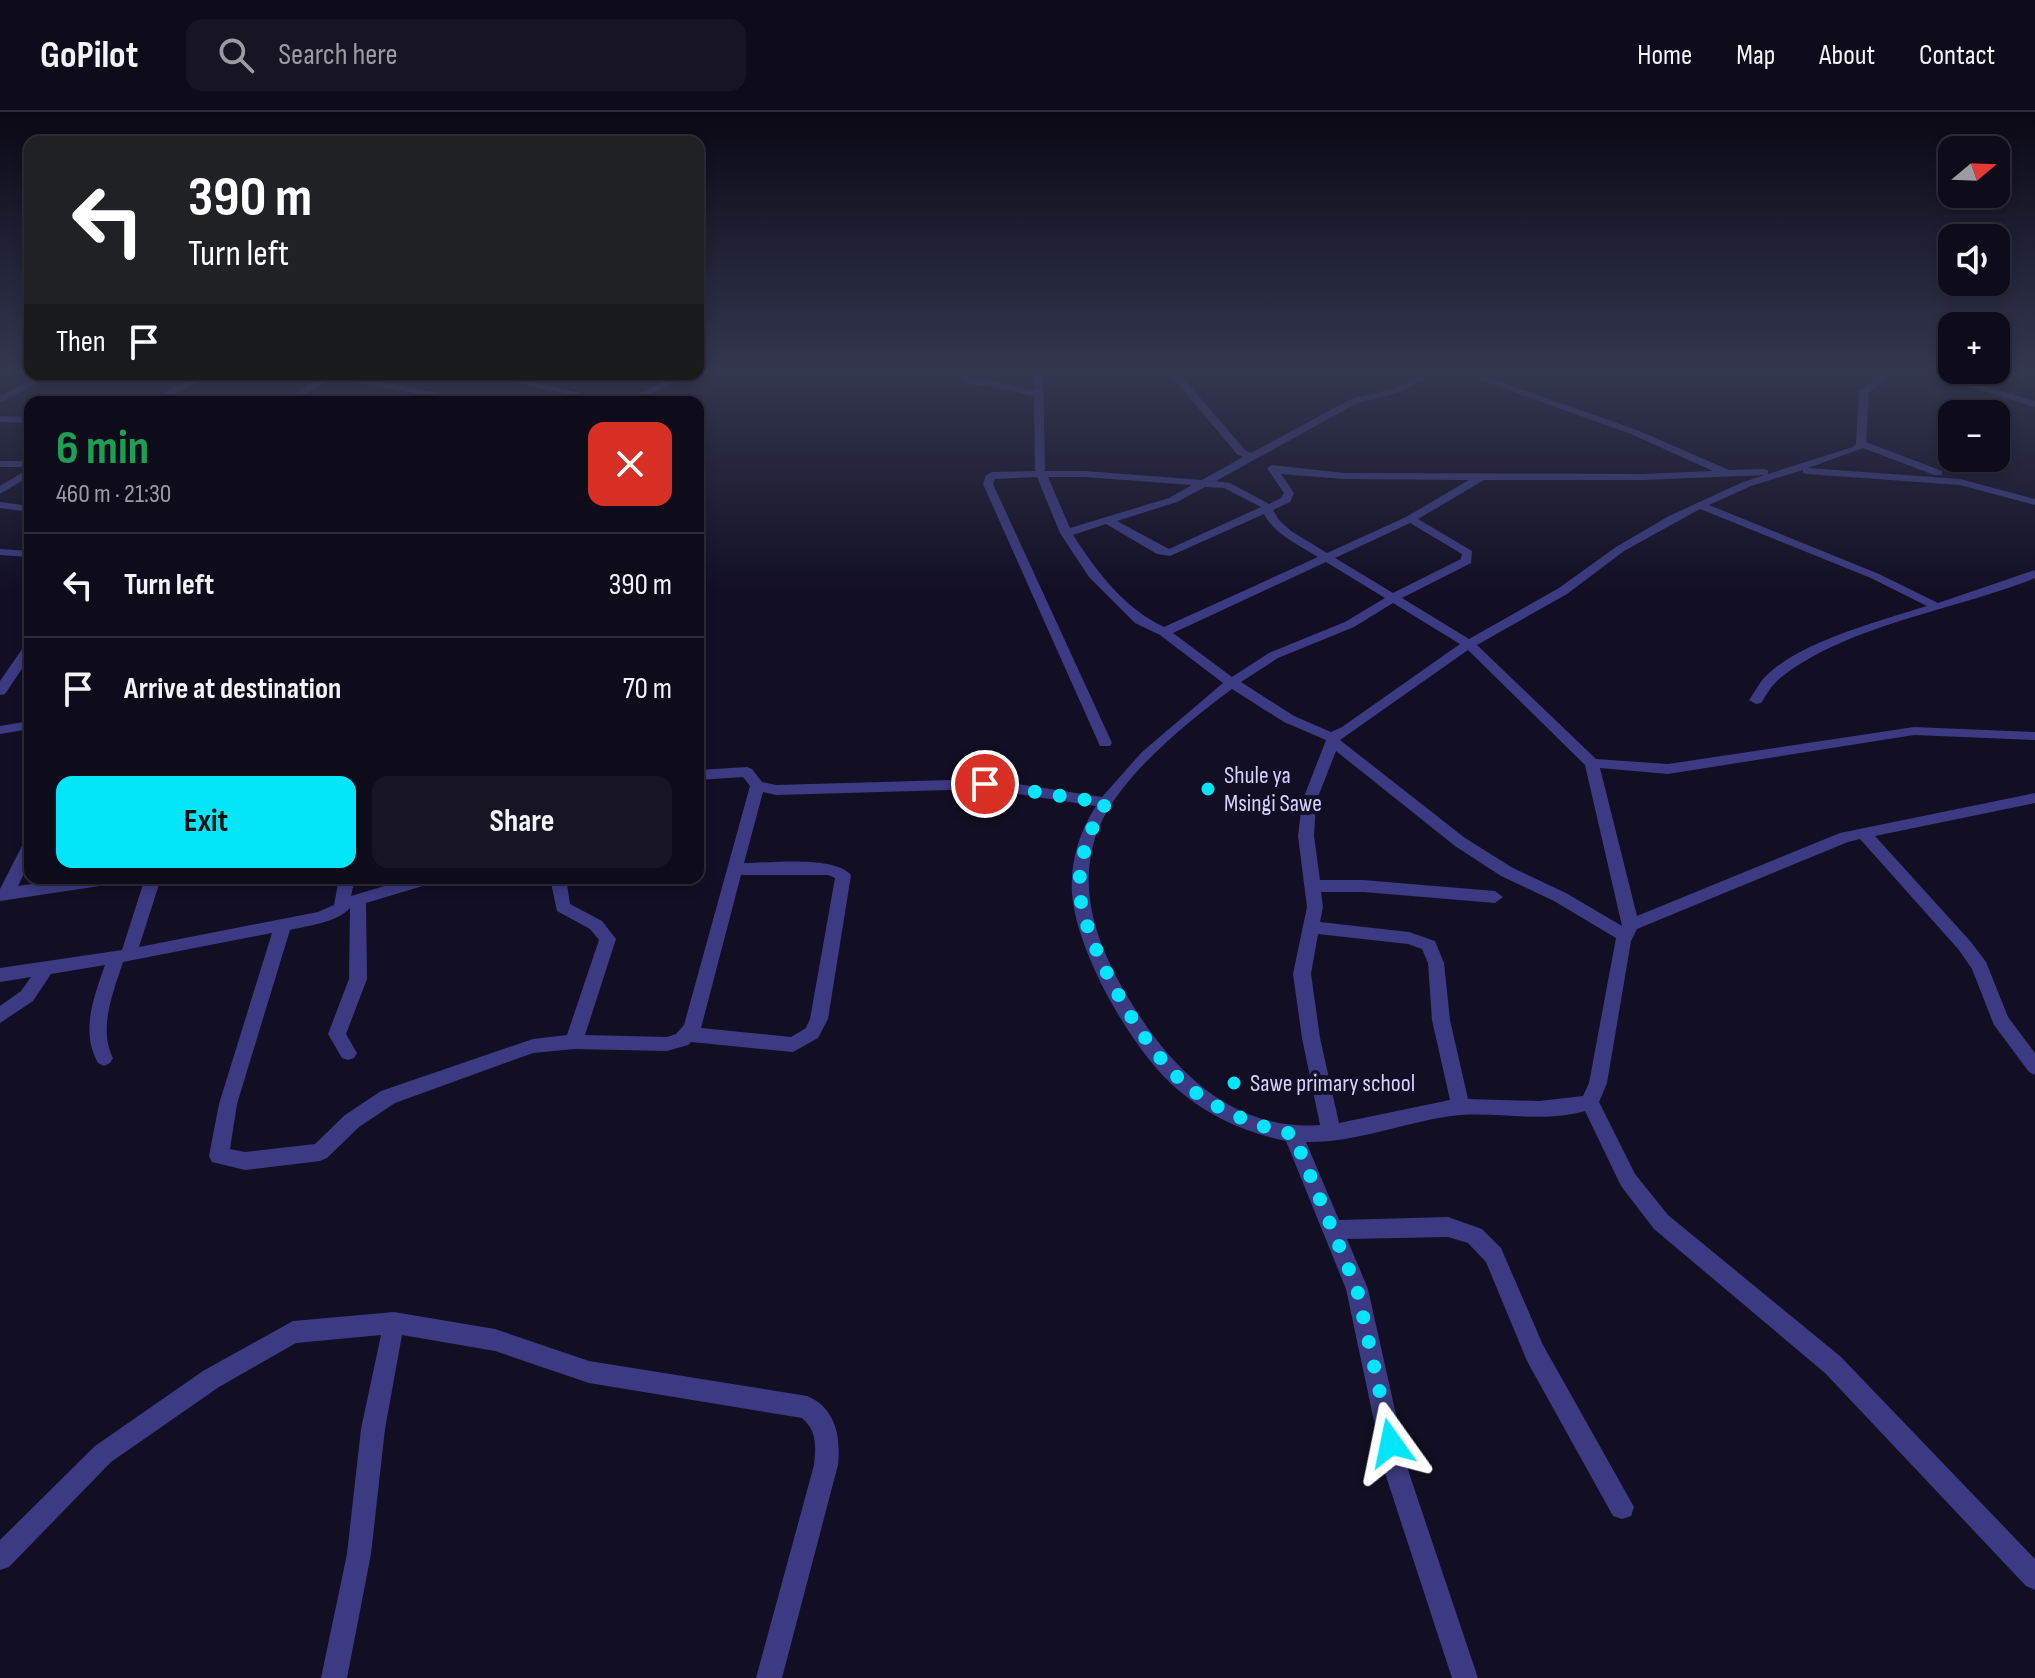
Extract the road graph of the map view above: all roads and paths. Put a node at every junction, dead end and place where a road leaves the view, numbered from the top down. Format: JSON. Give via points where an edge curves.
{"nodes":[{"id":1,"x":1039,"y":445,"type":"edge"},
{"id":2,"x":1235,"y":445,"type":"edge"},
{"id":3,"x":1273,"y":445,"type":"edge"},
{"id":4,"x":1667,"y":445,"type":"edge"},
{"id":5,"x":1860,"y":445,"type":"edge"},
{"id":6,"x":1864,"y":445,"type":"edge"},
{"id":7,"x":1253,"y":456,"type":"junction"},
{"id":8,"x":0,"y":464,"type":"edge"},
{"id":9,"x":24,"y":464,"type":"edge"},
{"id":10,"x":1274,"y":470,"type":"junction"},
{"id":11,"x":1040,"y":471,"type":"junction"},
{"id":12,"x":1794,"y":471,"type":"junction"},
{"id":13,"x":1728,"y":474,"type":"junction"},
{"id":14,"x":24,"y":475,"type":"edge"},
{"id":15,"x":1481,"y":477,"type":"junction"},
{"id":16,"x":1200,"y":482,"type":"junction"},
{"id":17,"x":1960,"y":482,"type":"junction"},
{"id":18,"x":1747,"y":484,"type":"junction"},
{"id":19,"x":0,"y":491,"type":"edge"},
{"id":20,"x":2035,"y":502,"type":"edge"},
{"id":21,"x":0,"y":505,"type":"edge"},
{"id":22,"x":1699,"y":505,"type":"junction"},
{"id":23,"x":15,"y":507,"type":"junction"},
{"id":24,"x":24,"y":508,"type":"edge"},
{"id":25,"x":1269,"y":509,"type":"junction"},
{"id":26,"x":0,"y":517,"type":"edge"},
{"id":27,"x":1410,"y":519,"type":"junction"},
{"id":28,"x":1107,"y":520,"type":"junction"},
{"id":29,"x":1066,"y":533,"type":"junction"},
{"id":30,"x":0,"y":552,"type":"edge"},
{"id":31,"x":24,"y":554,"type":"edge"},
{"id":32,"x":1328,"y":557,"type":"junction"},
{"id":33,"x":2035,"y":574,"type":"edge"},
{"id":34,"x":1394,"y":595,"type":"junction"},
{"id":35,"x":1937,"y":607,"type":"junction"},
{"id":36,"x":1164,"y":632,"type":"junction"},
{"id":37,"x":1469,"y":644,"type":"junction"},
{"id":38,"x":24,"y":655,"type":"edge"},
{"id":39,"x":6,"y":675,"type":"edge"},
{"id":40,"x":1234,"y":684,"type":"junction"},
{"id":41,"x":0,"y":691,"type":"edge"},
{"id":42,"x":1756,"y":700,"type":"dead end"},
{"id":43,"x":24,"y":726,"type":"edge"},
{"id":44,"x":0,"y":730,"type":"edge"},
{"id":45,"x":2035,"y":736,"type":"edge"},
{"id":46,"x":1334,"y":739,"type":"junction"},
{"id":47,"x":1105,"y":743,"type":"dead end"},
{"id":48,"x":1592,"y":763,"type":"junction"},
{"id":49,"x":704,"y":775,"type":"edge"},
{"id":50,"x":757,"y":786,"type":"junction"},
{"id":51,"x":2035,"y":798,"type":"edge"},
{"id":52,"x":1106,"y":803,"type":"junction"},
{"id":53,"x":1863,"y":833,"type":"junction"},
{"id":54,"x":24,"y":856,"type":"edge"},
{"id":55,"x":734,"y":869,"type":"junction"},
{"id":56,"x":72,"y":884,"type":"edge"},
{"id":57,"x":151,"y":884,"type":"edge"},
{"id":58,"x":348,"y":884,"type":"edge"},
{"id":59,"x":410,"y":884,"type":"edge"},
{"id":60,"x":559,"y":884,"type":"edge"},
{"id":61,"x":1313,"y":886,"type":"junction"},
{"id":62,"x":4,"y":894,"type":"edge"},
{"id":63,"x":1495,"y":897,"type":"dead end"},
{"id":64,"x":350,"y":902,"type":"junction"},
{"id":65,"x":283,"y":926,"type":"junction"},
{"id":66,"x":1313,"y":927,"type":"junction"},
{"id":67,"x":1628,"y":930,"type":"junction"},
{"id":68,"x":123,"y":954,"type":"junction"},
{"id":69,"x":46,"y":968,"type":"junction"},
{"id":70,"x":0,"y":975,"type":"edge"},
{"id":71,"x":0,"y":1016,"type":"edge"},
{"id":72,"x":689,"y":1034,"type":"junction"},
{"id":73,"x":574,"y":1042,"type":"junction"},
{"id":74,"x":348,"y":1053,"type":"dead end"},
{"id":75,"x":104,"y":1058,"type":"dead end"},
{"id":76,"x":2035,"y":1067,"type":"edge"},
{"id":77,"x":1590,"y":1102,"type":"junction"},
{"id":78,"x":1461,"y":1107,"type":"junction"},
{"id":79,"x":1331,"y":1132,"type":"junction"},
{"id":80,"x":1293,"y":1134,"type":"junction"},
{"id":81,"x":1336,"y":1230,"type":"junction"},
{"id":82,"x":394,"y":1323,"type":"junction"},
{"id":83,"x":1622,"y":1507,"type":"dead end"},
{"id":84,"x":0,"y":1558,"type":"edge"},
{"id":85,"x":2035,"y":1577,"type":"edge"},
{"id":86,"x":334,"y":1678,"type":"edge"},
{"id":87,"x":769,"y":1678,"type":"edge"},
{"id":88,"x":1465,"y":1678,"type":"edge"}],
"edges":[{"from":1,"to":11,"type":"street"},
{"from":2,"to":7,"type":"street"},
{"from":3,"to":7,"type":"street"},
{"from":4,"to":13,"type":"street"},
{"from":5,"to":12,"type":"street"},
{"from":6,"to":17,"type":"street"},
{"from":7,"to":10,"type":"street"},
{"from":7,"to":16,"type":"street"},
{"from":8,"to":9,"type":"street"},
{"from":10,"to":15,"type":"street"},
{"from":10,"to":25,"type":"street","via":[[1289,493]]},
{"from":11,"to":16,"type":"street"},
{"from":11,"to":29,"type":"street"},
{"from":11,"to":47,"type":"street","via":[[996,474],[988,484]]},
{"from":12,"to":13,"type":"street"},
{"from":12,"to":17,"type":"street"},
{"from":12,"to":18,"type":"street"},
{"from":13,"to":15,"type":"street"},
{"from":13,"to":18,"type":"street"},
{"from":14,"to":19,"type":"street"},
{"from":15,"to":27,"type":"street"},
{"from":16,"to":25,"type":"street","via":[[1232,487]]},
{"from":16,"to":28,"type":"street","via":[[1173,500]]},
{"from":17,"to":20,"type":"street"},
{"from":18,"to":22,"type":"street"},
{"from":21,"to":23,"type":"street"},
{"from":22,"to":35,"type":"street","via":[[1895,584]]},
{"from":22,"to":37,"type":"street"},
{"from":23,"to":24,"type":"street"},
{"from":23,"to":26,"type":"street"},
{"from":25,"to":28,"type":"street","via":[[1165,553]]},
{"from":25,"to":32,"type":"street","via":[[1279,528]]},
{"from":27,"to":32,"type":"street"},
{"from":27,"to":34,"type":"street","via":[[1469,557]]},
{"from":28,"to":29,"type":"street"},
{"from":29,"to":36,"type":"street","via":[[1093,575],[1118,601],[1139,620]]},
{"from":30,"to":31,"type":"street"},
{"from":32,"to":34,"type":"street"},
{"from":32,"to":36,"type":"street"},
{"from":33,"to":35,"type":"street","via":[[2009,587]]},
{"from":34,"to":37,"type":"street"},
{"from":34,"to":40,"type":"street","via":[[1346,626],[1260,663]]},
{"from":35,"to":42,"type":"street","via":[[1880,624],[1784,667],[1760,686]]},
{"from":36,"to":40,"type":"street"},
{"from":37,"to":46,"type":"street"},
{"from":37,"to":48,"type":"street"},
{"from":38,"to":39,"type":"street"},
{"from":39,"to":41,"type":"street"},
{"from":40,"to":46,"type":"street","via":[[1303,727]]},
{"from":40,"to":52,"type":"street","via":[[1144,758]]},
{"from":43,"to":44,"type":"street"},
{"from":45,"to":48,"type":"street","via":[[1914,731],[1668,769]]},
{"from":46,"to":61,"type":"street","via":[[1309,802],[1306,836]]},
{"from":46,"to":67,"type":"street","via":[[1460,842],[1507,872]]},
{"from":48,"to":67,"type":"street"},
{"from":49,"to":50,"type":"street","via":[[747,772]]},
{"from":50,"to":52,"type":"street","via":[[776,790],[985,784]]},
{"from":50,"to":55,"type":"street"},
{"from":51,"to":53,"type":"street"},
{"from":52,"to":80,"type":"street","via":[[1081,865],[1081,901],[1095,947],[1134,1021],[1166,1068],[1193,1091],[1264,1129]]},
{"from":53,"to":67,"type":"street","via":[[1792,857]]},
{"from":53,"to":76,"type":"street","via":[[1965,946],[1980,967],[2000,1020]]},
{"from":54,"to":62,"type":"street"},
{"from":55,"to":72,"type":"street"},
{"from":55,"to":72,"type":"street","via":[[830,869],[843,875],[819,1019],[812,1033],[793,1045]]},
{"from":56,"to":62,"type":"street"},
{"from":57,"to":68,"type":"street"},
{"from":58,"to":64,"type":"street"},
{"from":59,"to":64,"type":"street"},
{"from":60,"to":73,"type":"street","via":[[563,907],[596,925],[608,939]]},
{"from":61,"to":63,"type":"street"},
{"from":61,"to":66,"type":"street"},
{"from":64,"to":65,"type":"street","via":[[334,912]]},
{"from":64,"to":74,"type":"street","via":[[358,979],[337,1034]]},
{"from":65,"to":68,"type":"street"},
{"from":65,"to":73,"type":"street","via":[[228,1104],[219,1156],[245,1161],[320,1152],[388,1097],[533,1046]]},
{"from":66,"to":78,"type":"street","via":[[1429,945]]},
{"from":66,"to":79,"type":"street","via":[[1302,974]]},
{"from":67,"to":77,"type":"street"},
{"from":68,"to":69,"type":"street"},
{"from":68,"to":75,"type":"street","via":[[97,1029],[95,1042]]},
{"from":69,"to":70,"type":"street"},
{"from":69,"to":71,"type":"street","via":[[27,996]]},
{"from":72,"to":73,"type":"street","via":[[667,1044]]},
{"from":77,"to":78,"type":"street"},
{"from":77,"to":85,"type":"street","via":[[1628,1180],[1661,1222],[1833,1365]]},
{"from":78,"to":79,"type":"street"},
{"from":79,"to":80,"type":"street"},
{"from":80,"to":81,"type":"street"},
{"from":81,"to":83,"type":"street","via":[[1448,1227],[1475,1236],[1494,1255],[1535,1353]]},
{"from":81,"to":88,"type":"street","via":[[1368,1326],[1397,1473]]},
{"from":82,"to":84,"type":"street","via":[[293,1332],[211,1379],[103,1454]]},
{"from":82,"to":86,"type":"street"},
{"from":82,"to":87,"type":"street","via":[[495,1340],[589,1372],[807,1407],[820,1416],[826,1429],[826,1465]]}]}
